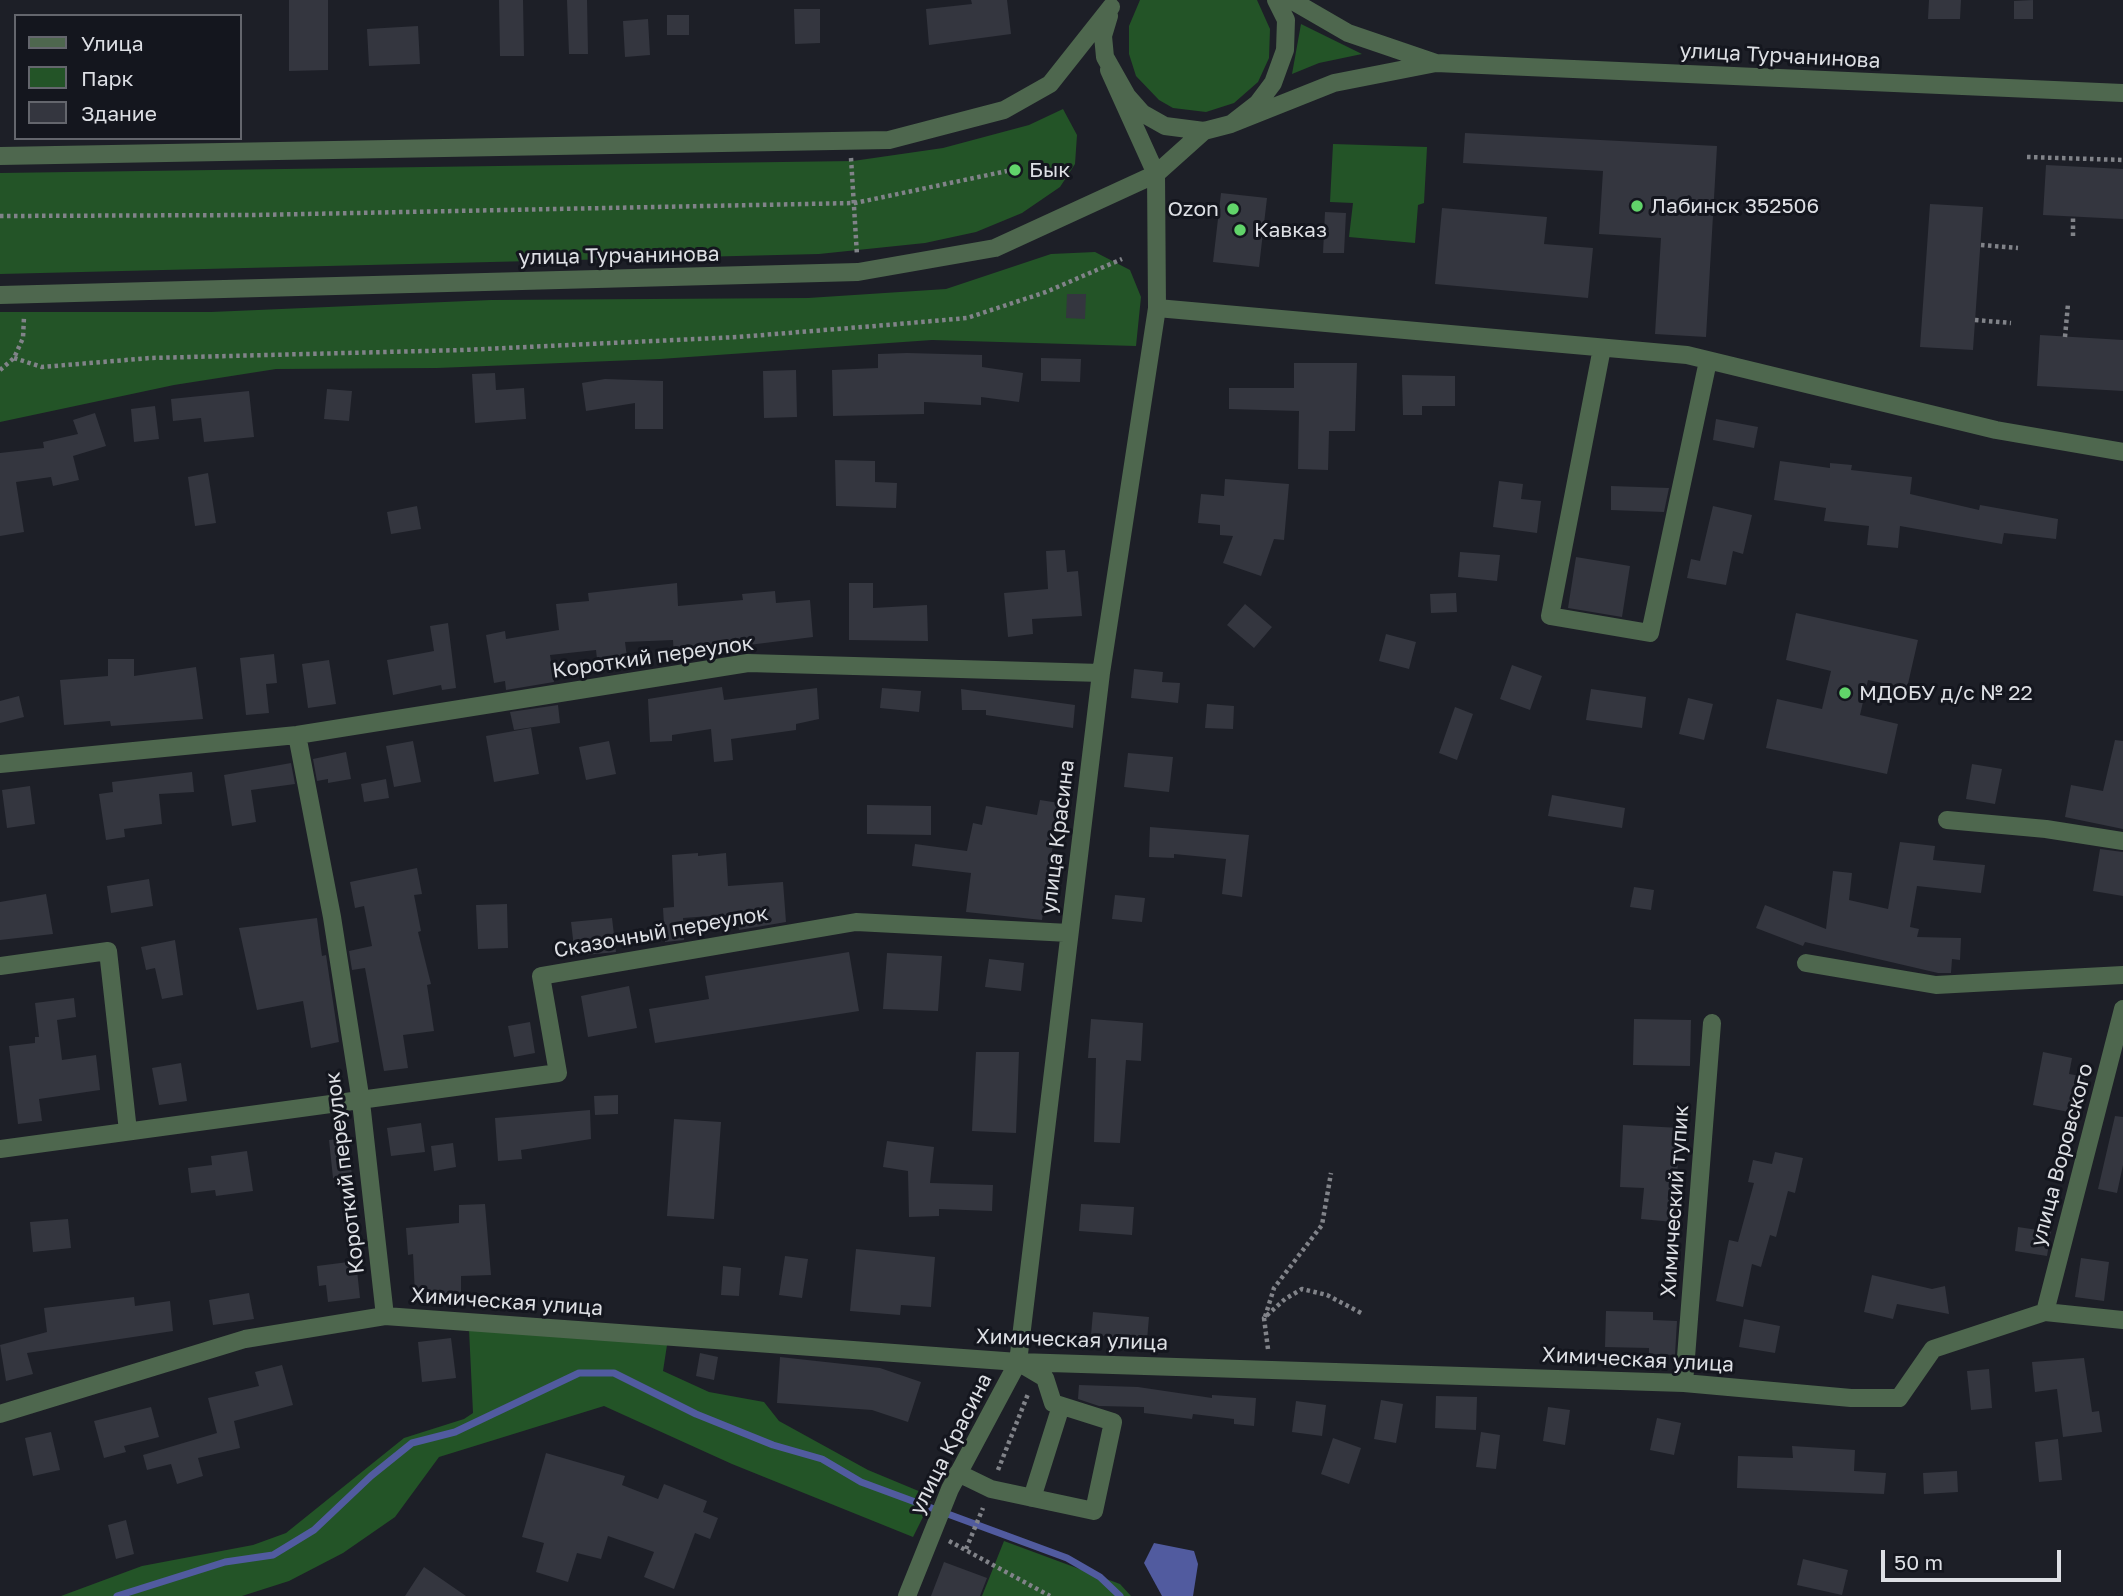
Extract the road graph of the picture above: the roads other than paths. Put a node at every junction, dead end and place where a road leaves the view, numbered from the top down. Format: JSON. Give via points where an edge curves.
{"nodes":[{"id":1,"x":1276,"y":0,"type":"edge"},
{"id":2,"x":1291,"y":0,"type":"edge"},
{"id":3,"x":1113,"y":3,"type":"edge"},
{"id":4,"x":1436,"y":62,"type":"junction"},
{"id":5,"x":1109,"y":70,"type":"junction"},
{"id":6,"x":2123,"y":93,"type":"edge"},
{"id":7,"x":1231,"y":124,"type":"junction"},
{"id":8,"x":1204,"y":131,"type":"junction"},
{"id":9,"x":0,"y":156,"type":"edge"},
{"id":10,"x":1156,"y":174,"type":"junction"},
{"id":11,"x":0,"y":295,"type":"edge"},
{"id":12,"x":1157,"y":307,"type":"junction"},
{"id":13,"x":1602,"y":348,"type":"junction"},
{"id":14,"x":1708,"y":360,"type":"junction"},
{"id":15,"x":2123,"y":452,"type":"edge"},
{"id":16,"x":1101,"y":673,"type":"junction"},
{"id":17,"x":298,"y":735,"type":"junction"},
{"id":18,"x":0,"y":765,"type":"edge"},
{"id":19,"x":1947,"y":820,"type":"dead end"},
{"id":20,"x":2123,"y":841,"type":"edge"},
{"id":21,"x":1069,"y":933,"type":"junction"},
{"id":22,"x":1806,"y":963,"type":"dead end"},
{"id":23,"x":0,"y":966,"type":"edge"},
{"id":24,"x":2123,"y":975,"type":"edge"},
{"id":25,"x":2123,"y":1009,"type":"edge"},
{"id":26,"x":1712,"y":1023,"type":"dead end"},
{"id":27,"x":361,"y":1102,"type":"junction"},
{"id":28,"x":128,"y":1131,"type":"junction"},
{"id":29,"x":0,"y":1149,"type":"edge"},
{"id":30,"x":2045,"y":1312,"type":"junction"},
{"id":31,"x":386,"y":1316,"type":"junction"},
{"id":32,"x":2123,"y":1320,"type":"edge"},
{"id":33,"x":1018,"y":1362,"type":"junction"},
{"id":34,"x":1684,"y":1383,"type":"junction"},
{"id":35,"x":1061,"y":1406,"type":"junction"},
{"id":36,"x":0,"y":1414,"type":"edge"},
{"id":37,"x":954,"y":1481,"type":"junction"},
{"id":38,"x":1032,"y":1498,"type":"junction"},
{"id":39,"x":907,"y":1596,"type":"edge"}],
"edges":[{"from":1,"to":7,"type":"street","via":[[1286,20],[1285,50],[1273,83],[1258,103]]},
{"from":2,"to":4,"type":"street","name":"улица Турчанинова","via":[[1348,33]]},
{"from":3,"to":5,"type":"street","via":[[1103,36]]},
{"from":3,"to":9,"type":"street","via":[[1050,84],[1004,110],[889,140]]},
{"from":4,"to":6,"type":"street","name":"улица Турчанинова"},
{"from":4,"to":7,"type":"street","name":"улица Турчанинова","via":[[1334,83]]},
{"from":5,"to":8,"type":"street","via":[[1142,113],[1165,126]]},
{"from":5,"to":10,"type":"street","name":"улица Красина"},
{"from":7,"to":8,"type":"street","name":"улица Турчанинова"},
{"from":8,"to":10,"type":"street","name":"улица Турчанинова"},
{"from":10,"to":11,"type":"street","name":"улица Турчанинова","via":[[995,248],[858,272]]},
{"from":10,"to":12,"type":"street","name":"улица Красина"},
{"from":12,"to":13,"type":"street"},
{"from":12,"to":16,"type":"street","name":"улица Красина"},
{"from":13,"to":14,"type":"street"},
{"from":13,"to":14,"type":"street","via":[[1550,616],[1650,633]]},
{"from":14,"to":15,"type":"street","via":[[1996,430]]},
{"from":16,"to":17,"type":"street","name":"Короткий переулок","via":[[748,663]]},
{"from":16,"to":21,"type":"street","name":"улица Красина"},
{"from":17,"to":18,"type":"street","name":"Короткий переулок"},
{"from":17,"to":27,"type":"street","name":"Короткий переулок"},
{"from":19,"to":20,"type":"street"},
{"from":21,"to":27,"type":"street","name":"Сказочный переулок","via":[[856,922],[541,976],[558,1073]]},
{"from":21,"to":33,"type":"street","name":"улица Красина"},
{"from":22,"to":24,"type":"street","via":[[1936,985]]},
{"from":23,"to":28,"type":"street","via":[[108,951]]},
{"from":25,"to":30,"type":"street","name":"улица Воровского"},
{"from":26,"to":34,"type":"street","name":"Химический тупик"},
{"from":27,"to":28,"type":"street","name":"Сказочный переулок"},
{"from":27,"to":31,"type":"street","name":"Короткий переулок"},
{"from":28,"to":29,"type":"street","name":"Сказочный переулок"},
{"from":30,"to":32,"type":"street","name":"Химическая улица"},
{"from":30,"to":34,"type":"street","name":"Химическая улица","via":[[1933,1349],[1899,1398]]},
{"from":31,"to":33,"type":"street","name":"Химическая улица"},
{"from":31,"to":36,"type":"street","name":"Химическая улица","via":[[244,1339]]},
{"from":33,"to":34,"type":"street","name":"Химическая улица"},
{"from":33,"to":35,"type":"street","via":[[1045,1378],[1053,1403]]},
{"from":33,"to":37,"type":"street","name":"улица Красина"},
{"from":35,"to":38,"type":"street"},
{"from":35,"to":38,"type":"street","via":[[1113,1422],[1094,1511]]},
{"from":37,"to":38,"type":"street","via":[[988,1495]]},
{"from":37,"to":39,"type":"street","name":"улица Красина"}]}
